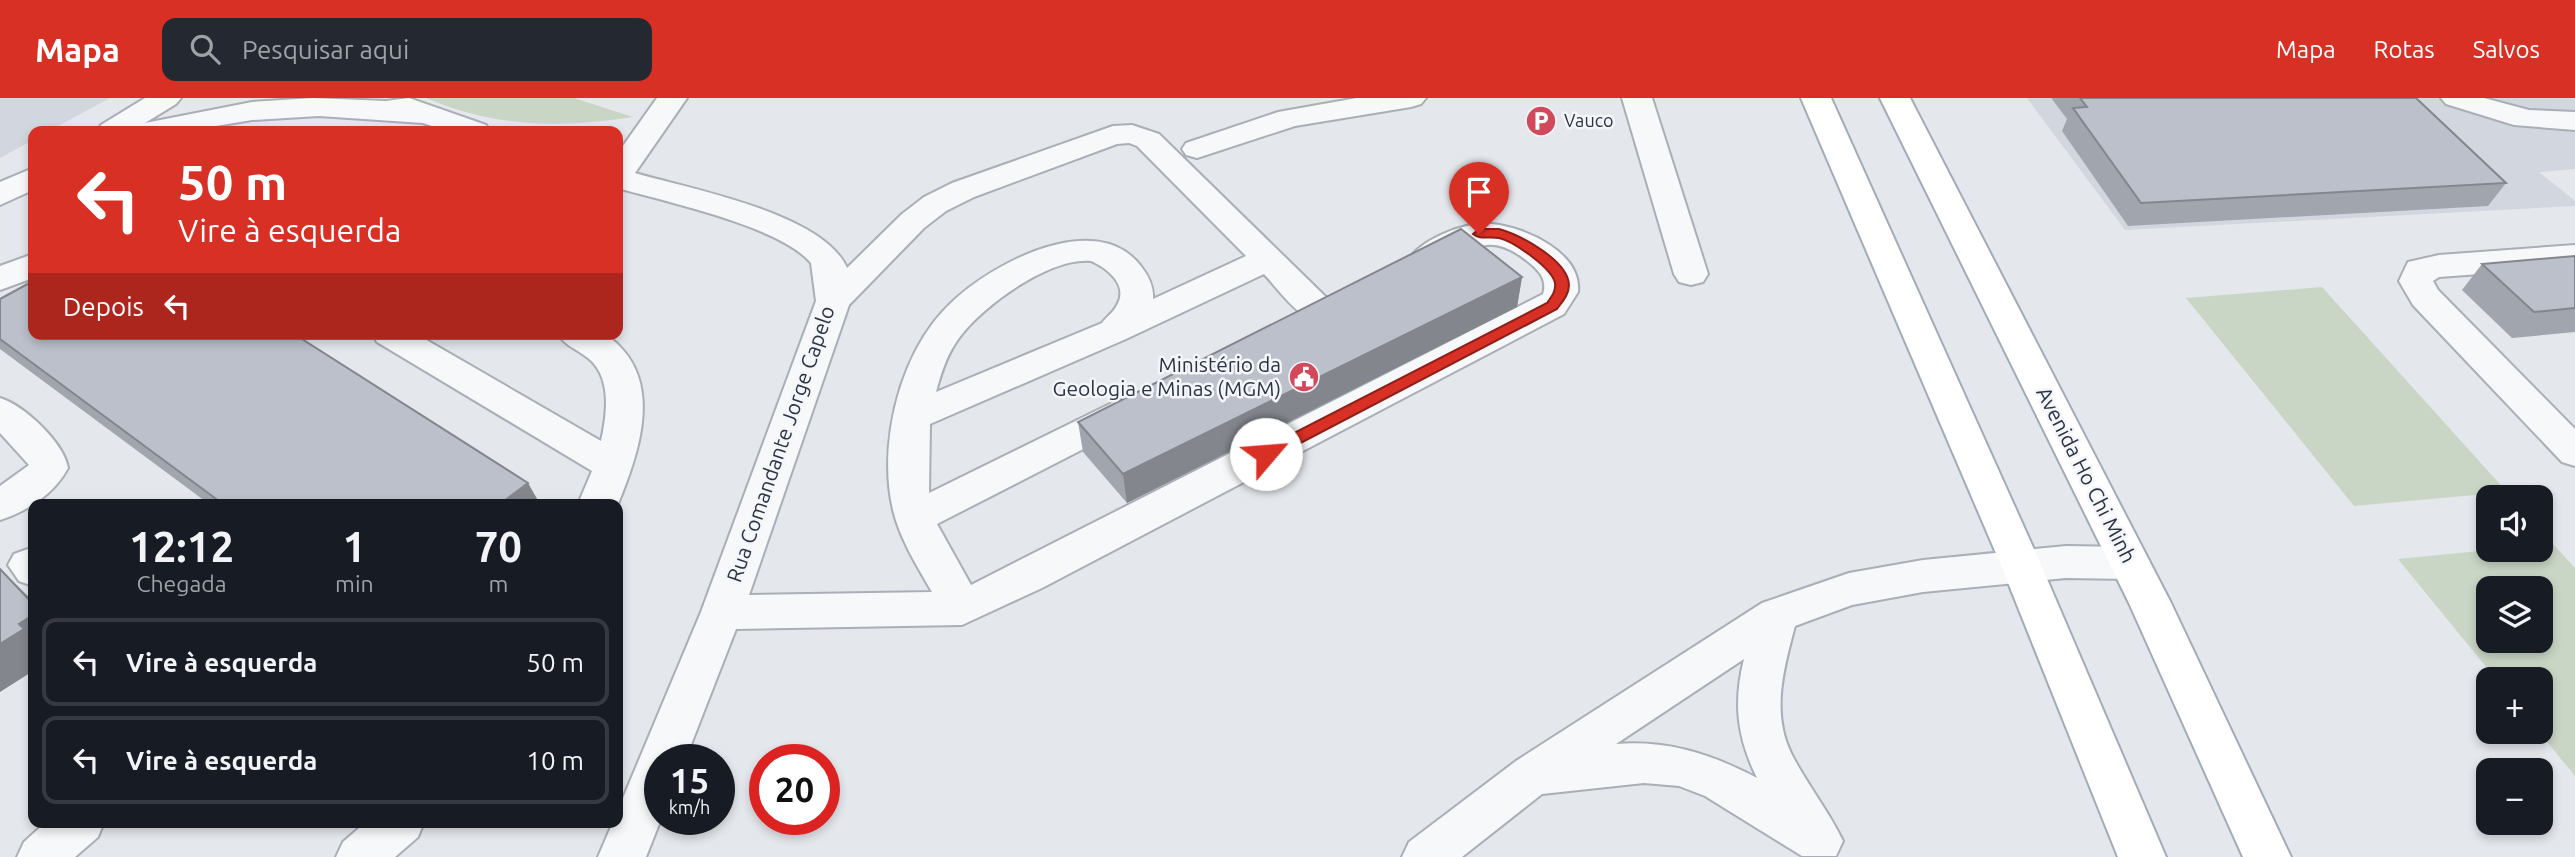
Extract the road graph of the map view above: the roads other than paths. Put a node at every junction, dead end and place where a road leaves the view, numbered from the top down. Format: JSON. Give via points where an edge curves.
{"nodes":[{"id":1,"x":166,"y":98,"type":"edge"},
{"id":2,"x":387,"y":98,"type":"edge"},
{"id":3,"x":672,"y":98,"type":"edge"},
{"id":4,"x":1410,"y":98,"type":"edge"},
{"id":5,"x":1637,"y":98,"type":"edge"},
{"id":6,"x":1816,"y":98,"type":"edge"},
{"id":7,"x":1895,"y":98,"type":"edge"},
{"id":8,"x":2456,"y":98,"type":"edge"},
{"id":9,"x":422,"y":114,"type":"junction"},
{"id":10,"x":2575,"y":121,"type":"edge"},
{"id":11,"x":120,"y":126,"type":"edge"},
{"id":12,"x":174,"y":126,"type":"edge"},
{"id":13,"x":459,"y":126,"type":"edge"},
{"id":14,"x":1197,"y":149,"type":"dead end"},
{"id":15,"x":623,"y":169,"type":"edge"},
{"id":16,"x":623,"y":178,"type":"edge"},
{"id":17,"x":2575,"y":256,"type":"edge"},
{"id":18,"x":1266,"y":260,"type":"junction"},
{"id":19,"x":28,"y":267,"type":"edge"},
{"id":20,"x":1691,"y":274,"type":"dead end"},
{"id":21,"x":1393,"y":276,"type":"edge"},
{"id":22,"x":0,"y":279,"type":"edge"},
{"id":23,"x":1358,"y":295,"type":"edge"},
{"id":24,"x":833,"y":301,"type":"junction"},
{"id":25,"x":1322,"y":313,"type":"junction"},
{"id":26,"x":1114,"y":331,"type":"junction"},
{"id":27,"x":1285,"y":332,"type":"edge"},
{"id":28,"x":399,"y":340,"type":"edge"},
{"id":29,"x":586,"y":340,"type":"edge"},
{"id":30,"x":1149,"y":400,"type":"edge"},
{"id":31,"x":0,"y":411,"type":"edge"},
{"id":32,"x":911,"y":417,"type":"junction"},
{"id":33,"x":2575,"y":452,"type":"edge"},
{"id":34,"x":615,"y":467,"type":"junction"},
{"id":35,"x":600,"y":499,"type":"edge"},
{"id":36,"x":0,"y":505,"type":"edge"},
{"id":37,"x":915,"y":518,"type":"junction"},
{"id":38,"x":2130,"y":563,"type":"junction"},
{"id":39,"x":2021,"y":565,"type":"junction"},
{"id":40,"x":962,"y":608,"type":"junction"},
{"id":41,"x":722,"y":612,"type":"junction"},
{"id":42,"x":1777,"y":615,"type":"junction"},
{"id":43,"x":668,"y":744,"type":"edge"},
{"id":44,"x":1532,"y":775,"type":"junction"},
{"id":45,"x":644,"y":803,"type":"edge"},
{"id":46,"x":74,"y":828,"type":"edge"},
{"id":47,"x":394,"y":828,"type":"edge"},
{"id":48,"x":1825,"y":849,"type":"edge"},
{"id":49,"x":41,"y":857,"type":"edge"},
{"id":50,"x":360,"y":857,"type":"edge"},
{"id":51,"x":622,"y":857,"type":"edge"},
{"id":52,"x":1426,"y":857,"type":"edge"},
{"id":53,"x":2142,"y":857,"type":"edge"},
{"id":54,"x":2267,"y":857,"type":"edge"}],
"edges":[{"from":1,"to":11,"type":"street"},
{"from":2,"to":9,"type":"street"},
{"from":3,"to":15,"type":"street"},
{"from":4,"to":14,"type":"street","via":[[1289,118]]},
{"from":5,"to":20,"type":"street"},
{"from":6,"to":39,"type":"main road"},
{"from":7,"to":38,"type":"main road","name":"Avenida Ho Chi Minh"},
{"from":8,"to":10,"type":"street","via":[[2526,119]]},
{"from":9,"to":12,"type":"street","via":[[380,108],[283,107]]},
{"from":9,"to":13,"type":"street"},
{"from":16,"to":24,"type":"street","name":"Rua Comandante Jorge Capelo","via":[[799,238],[819,251],[833,272]]},
{"from":17,"to":33,"type":"street","via":[[2439,266],[2420,270],[2416,281],[2425,297]]},
{"from":18,"to":24,"type":"street","via":[[1148,139],[1113,135],[935,204],[913,220]]},
{"from":18,"to":25,"type":"street"},
{"from":18,"to":26,"type":"street"},
{"from":19,"to":22,"type":"street"},
{"from":21,"to":40,"type":"street","via":[[1465,239],[1499,233],[1518,240],[1558,271],[1562,284],[1552,306]]},
{"from":23,"to":25,"type":"street"},
{"from":24,"to":41,"type":"street","name":"Rua Comandante Jorge Capelo"},
{"from":25,"to":27,"type":"street"},
{"from":26,"to":32,"type":"street"},
{"from":26,"to":32,"type":"street","via":[[1136,304],[1137,291],[1131,274],[1114,258],[1090,250],[1034,265],[993,287],[953,318],[930,355]]},
{"from":28,"to":34,"type":"street"},
{"from":29,"to":34,"type":"street","via":[[617,368],[622,425]]},
{"from":30,"to":37,"type":"street"},
{"from":31,"to":36,"type":"street","via":[[47,456],[49,468],[38,482]]},
{"from":32,"to":37,"type":"street","via":[[909,467]]},
{"from":34,"to":35,"type":"street"},
{"from":37,"to":40,"type":"street"},
{"from":38,"to":39,"type":"street"},
{"from":38,"to":54,"type":"main road","name":"Avenida Ho Chi Minh"},
{"from":39,"to":42,"type":"street","via":[[1849,589]]},
{"from":39,"to":53,"type":"main road"},
{"from":40,"to":41,"type":"street"},
{"from":41,"to":43,"type":"street","name":"Rua Comandante Jorge Capelo"},
{"from":42,"to":44,"type":"street"},
{"from":42,"to":48,"type":"street","via":[[1758,713],[1768,752]]},
{"from":44,"to":48,"type":"street","via":[[1621,763],[1662,763],[1698,772]]},
{"from":44,"to":52,"type":"street"},
{"from":45,"to":51,"type":"street","name":"Rua Comandante Jorge Capelo"},
{"from":46,"to":49,"type":"street"},
{"from":47,"to":50,"type":"street"}]}
